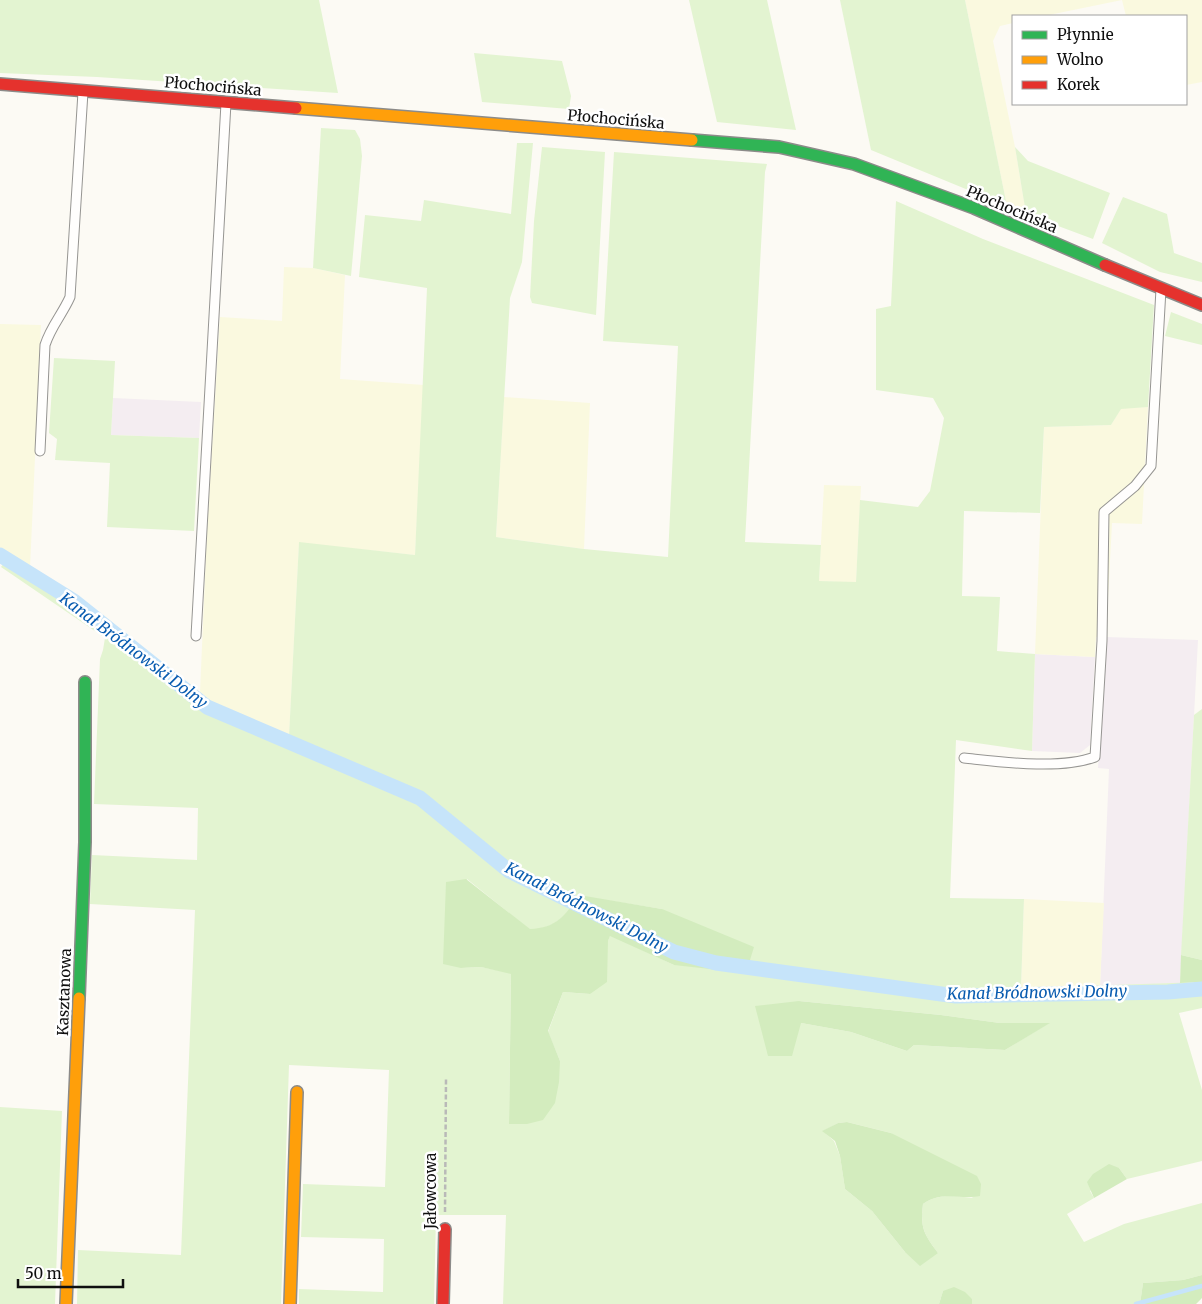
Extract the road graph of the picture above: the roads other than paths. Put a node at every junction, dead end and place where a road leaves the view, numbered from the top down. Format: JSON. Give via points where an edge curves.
{"nodes":[{"id":1,"x":0,"y":84,"type":"edge"},
{"id":2,"x":83,"y":90,"type":"junction"},
{"id":3,"x":226,"y":102,"type":"junction"},
{"id":4,"x":1161,"y":288,"type":"junction"},
{"id":5,"x":1202,"y":305,"type":"edge"},
{"id":6,"x":40,"y":451,"type":"dead end"},
{"id":7,"x":196,"y":636,"type":"dead end"},
{"id":8,"x":85,"y":682,"type":"dead end"},
{"id":9,"x":964,"y":758,"type":"dead end"},
{"id":10,"x":297,"y":1092,"type":"dead end"},
{"id":11,"x":445,"y":1228,"type":"road end"},
{"id":12,"x":66,"y":1304,"type":"edge"},
{"id":13,"x":290,"y":1304,"type":"edge"},
{"id":14,"x":444,"y":1304,"type":"edge"}],
"edges":[{"from":1,"to":2,"type":"main road","name":"Płochocińska"},
{"from":2,"to":3,"type":"main road","name":"Płochocińska"},
{"from":2,"to":6,"type":"lane","via":[[70,298],[49,331],[46,345]]},
{"from":3,"to":4,"type":"main road","name":"Płochocińska","via":[[779,147],[864,167],[974,208]]},
{"from":3,"to":7,"type":"lane"},
{"from":4,"to":5,"type":"main road","name":"Płochocińska"},
{"from":4,"to":9,"type":"lane","via":[[1151,466],[1135,486],[1104,512],[1102,641],[1094,757],[1080,762],[1017,764]]},
{"from":8,"to":12,"type":"main road","name":"Kasztanowa","via":[[84,842]]},
{"from":10,"to":13,"type":"main road"},
{"from":11,"to":14,"type":"main road","name":"Jałowcowa"}]}
